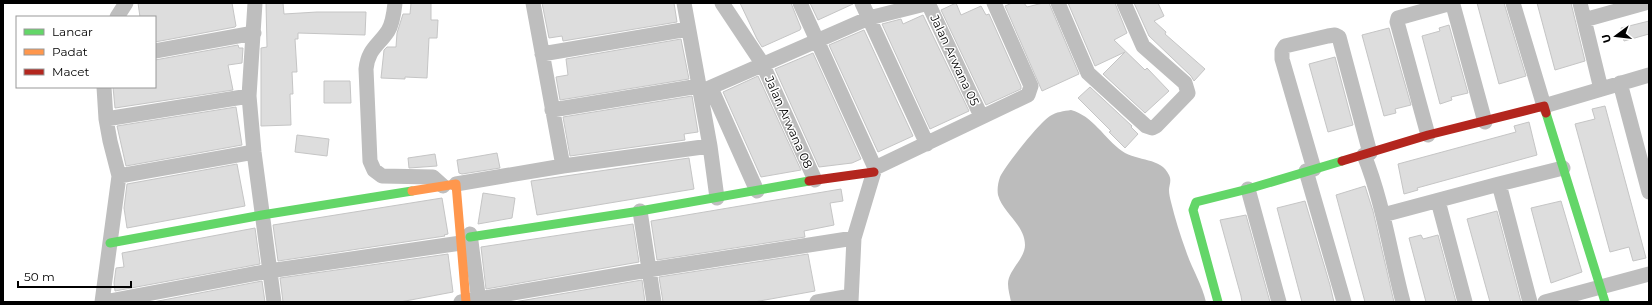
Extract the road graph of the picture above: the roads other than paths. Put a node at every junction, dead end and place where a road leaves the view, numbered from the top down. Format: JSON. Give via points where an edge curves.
{"nodes":[{"id":1,"x":126,"y":3,"type":"edge"},
{"id":2,"x":255,"y":3,"type":"edge"},
{"id":3,"x":395,"y":3,"type":"edge"},
{"id":4,"x":533,"y":3,"type":"edge"},
{"id":5,"x":684,"y":3,"type":"edge"},
{"id":6,"x":722,"y":3,"type":"edge"},
{"id":7,"x":800,"y":3,"type":"edge"},
{"id":8,"x":862,"y":3,"type":"edge"},
{"id":9,"x":929,"y":3,"type":"edge"},
{"id":10,"x":994,"y":3,"type":"edge"},
{"id":11,"x":1058,"y":3,"type":"edge"},
{"id":12,"x":1124,"y":3,"type":"edge"},
{"id":13,"x":1513,"y":3,"type":"edge"},
{"id":14,"x":1580,"y":3,"type":"edge"},
{"id":15,"x":1645,"y":3,"type":"edge"},
{"id":16,"x":118,"y":16,"type":"edge"},
{"id":17,"x":869,"y":18,"type":"junction"},
{"id":18,"x":1584,"y":20,"type":"junction"},
{"id":19,"x":688,"y":29,"type":"junction"},
{"id":20,"x":254,"y":33,"type":"junction"},
{"id":21,"x":817,"y":40,"type":"junction"},
{"id":22,"x":156,"y":51,"type":"edge"},
{"id":23,"x":542,"y":54,"type":"junction"},
{"id":24,"x":762,"y":64,"type":"junction"},
{"id":25,"x":1649,"y":75,"type":"edge"},
{"id":26,"x":1620,"y":83,"type":"junction"},
{"id":27,"x":104,"y":88,"type":"edge"},
{"id":28,"x":703,"y":89,"type":"junction"},
{"id":29,"x":1601,"y":89,"type":"junction"},
{"id":30,"x":249,"y":96,"type":"junction"},
{"id":31,"x":1544,"y":106,"type":"junction"},
{"id":32,"x":552,"y":110,"type":"junction"},
{"id":33,"x":982,"y":116,"type":"junction"},
{"id":34,"x":106,"y":119,"type":"junction"},
{"id":35,"x":1485,"y":122,"type":"junction"},
{"id":36,"x":1428,"y":135,"type":"junction"},
{"id":37,"x":927,"y":144,"type":"junction"},
{"id":38,"x":710,"y":146,"type":"junction"},
{"id":39,"x":254,"y":152,"type":"junction"},
{"id":40,"x":1367,"y":154,"type":"junction"},
{"id":41,"x":563,"y":166,"type":"junction"},
{"id":42,"x":1563,"y":168,"type":"junction"},
{"id":43,"x":875,"y":170,"type":"junction"},
{"id":44,"x":1310,"y":170,"type":"junction"},
{"id":45,"x":119,"y":176,"type":"junction"},
{"id":46,"x":815,"y":180,"type":"junction"},
{"id":47,"x":455,"y":184,"type":"junction"},
{"id":48,"x":1499,"y":184,"type":"junction"},
{"id":49,"x":1248,"y":189,"type":"junction"},
{"id":50,"x":757,"y":191,"type":"junction"},
{"id":51,"x":1649,"y":192,"type":"edge"},
{"id":52,"x":717,"y":198,"type":"junction"},
{"id":53,"x":1438,"y":201,"type":"junction"},
{"id":54,"x":640,"y":211,"type":"junction"},
{"id":55,"x":262,"y":215,"type":"junction"},
{"id":56,"x":1383,"y":215,"type":"junction"},
{"id":57,"x":854,"y":238,"type":"junction"},
{"id":58,"x":465,"y":240,"type":"junction"},
{"id":59,"x":110,"y":243,"type":"junction"},
{"id":60,"x":648,"y":270,"type":"junction"},
{"id":61,"x":269,"y":271,"type":"junction"},
{"id":62,"x":1649,"y":274,"type":"edge"},
{"id":63,"x":1600,"y":287,"type":"junction"},
{"id":64,"x":851,"y":299,"type":"edge"},
{"id":65,"x":470,"y":301,"type":"edge"},
{"id":66,"x":103,"y":302,"type":"edge"},
{"id":67,"x":274,"y":302,"type":"edge"},
{"id":68,"x":654,"y":302,"type":"edge"},
{"id":69,"x":817,"y":302,"type":"edge"},
{"id":70,"x":1218,"y":302,"type":"edge"},
{"id":71,"x":1279,"y":302,"type":"edge"},
{"id":72,"x":1344,"y":302,"type":"edge"},
{"id":73,"x":1403,"y":302,"type":"edge"},
{"id":74,"x":1465,"y":302,"type":"edge"},
{"id":75,"x":1530,"y":302,"type":"edge"},
{"id":76,"x":1545,"y":302,"type":"edge"},
{"id":77,"x":1604,"y":302,"type":"edge"}],
"edges":[{"from":1,"to":16,"type":"street"},
{"from":2,"to":20,"type":"street"},
{"from":3,"to":47,"type":"street","via":[[389,29],[367,58],[371,165],[382,176],[433,177]]},
{"from":4,"to":23,"type":"street"},
{"from":5,"to":19,"type":"street"},
{"from":6,"to":24,"type":"street","name":"Jalan Arwana 08"},
{"from":7,"to":21,"type":"street"},
{"from":8,"to":17,"type":"street"},
{"from":9,"to":17,"type":"street"},
{"from":9,"to":33,"type":"street","name":"Jalan Arwana 05"},
{"from":10,"to":33,"type":"street","via":[[1031,86],[1028,95]]},
{"from":11,"to":12,"type":"street","via":[[1090,77],[1146,126],[1152,128],[1188,93],[1187,88],[1185,83],[1143,46]]},
{"from":13,"to":31,"type":"street"},
{"from":14,"to":18,"type":"street"},
{"from":15,"to":18,"type":"street"},
{"from":17,"to":21,"type":"street"},
{"from":17,"to":37,"type":"street"},
{"from":18,"to":29,"type":"street"},
{"from":19,"to":23,"type":"street"},
{"from":19,"to":28,"type":"street"},
{"from":20,"to":22,"type":"street"},
{"from":20,"to":30,"type":"street"},
{"from":21,"to":24,"type":"street"},
{"from":21,"to":43,"type":"street"},
{"from":23,"to":32,"type":"street"},
{"from":24,"to":28,"type":"street"},
{"from":24,"to":46,"type":"street","name":"Jalan Arwana 08"},
{"from":25,"to":26,"type":"street"},
{"from":26,"to":29,"type":"street"},
{"from":26,"to":51,"type":"street"},
{"from":27,"to":34,"type":"street"},
{"from":28,"to":32,"type":"street"},
{"from":28,"to":38,"type":"street"},
{"from":28,"to":50,"type":"street"},
{"from":29,"to":31,"type":"street"},
{"from":30,"to":34,"type":"street"},
{"from":30,"to":39,"type":"street"},
{"from":31,"to":35,"type":"street"},
{"from":31,"to":42,"type":"street"},
{"from":32,"to":41,"type":"street"},
{"from":33,"to":37,"type":"street"},
{"from":34,"to":45,"type":"street"},
{"from":35,"to":36,"type":"street"},
{"from":35,"to":36,"type":"street","via":[[1453,5],[1448,4],[1398,18],[1397,22]]},
{"from":36,"to":40,"type":"street"},
{"from":37,"to":43,"type":"street"},
{"from":38,"to":41,"type":"street"},
{"from":38,"to":52,"type":"street"},
{"from":39,"to":45,"type":"street"},
{"from":39,"to":55,"type":"street"},
{"from":40,"to":44,"type":"street"},
{"from":40,"to":44,"type":"street","via":[[1340,37],[1328,36],[1285,46],[1282,59]]},
{"from":40,"to":56,"type":"street"},
{"from":41,"to":47,"type":"street"},
{"from":42,"to":48,"type":"street"},
{"from":42,"to":63,"type":"street"},
{"from":43,"to":46,"type":"street"},
{"from":43,"to":57,"type":"street"},
{"from":44,"to":49,"type":"street"},
{"from":44,"to":72,"type":"street"},
{"from":45,"to":59,"type":"street"},
{"from":46,"to":50,"type":"street"},
{"from":47,"to":55,"type":"street"},
{"from":47,"to":58,"type":"street"},
{"from":48,"to":53,"type":"street"},
{"from":48,"to":75,"type":"street"},
{"from":49,"to":70,"type":"street","via":[[1196,202],[1194,205],[1193,210]]},
{"from":49,"to":71,"type":"street"},
{"from":50,"to":52,"type":"street"},
{"from":52,"to":54,"type":"street"},
{"from":53,"to":56,"type":"street"},
{"from":53,"to":74,"type":"street"},
{"from":54,"to":58,"type":"street"},
{"from":54,"to":60,"type":"street"},
{"from":55,"to":59,"type":"street"},
{"from":55,"to":61,"type":"street"},
{"from":56,"to":73,"type":"street"},
{"from":57,"to":60,"type":"street"},
{"from":57,"to":64,"type":"street"},
{"from":58,"to":61,"type":"street"},
{"from":58,"to":65,"type":"street"},
{"from":59,"to":66,"type":"street"},
{"from":60,"to":65,"type":"street"},
{"from":60,"to":68,"type":"street"},
{"from":61,"to":66,"type":"street"},
{"from":61,"to":67,"type":"street"},
{"from":62,"to":63,"type":"street"},
{"from":63,"to":76,"type":"street"},
{"from":63,"to":77,"type":"street"},
{"from":64,"to":69,"type":"street"}]}
